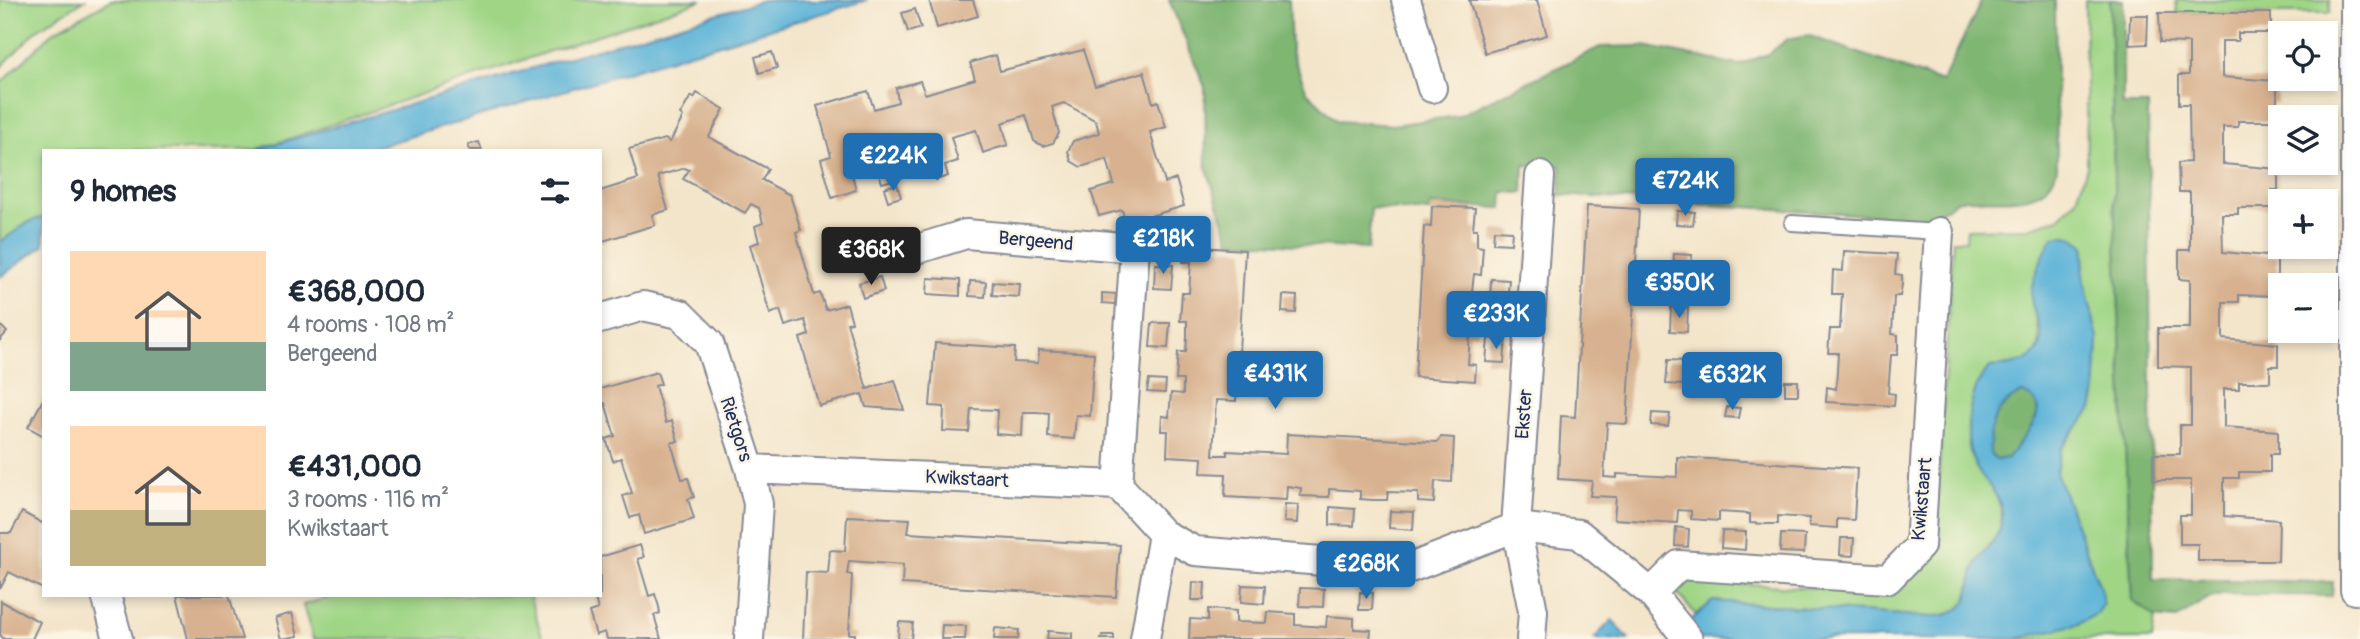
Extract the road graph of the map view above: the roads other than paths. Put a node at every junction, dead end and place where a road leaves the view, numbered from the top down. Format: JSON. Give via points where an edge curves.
{"nodes":[{"id":1,"x":1406,"y":0,"type":"edge"},
{"id":2,"x":2355,"y":0,"type":"edge"},
{"id":3,"x":1432,"y":88,"type":"dead end"},
{"id":4,"x":1540,"y":176,"type":"dead end"},
{"id":5,"x":1792,"y":223,"type":"dead end"},
{"id":6,"x":1939,"y":232,"type":"joint"},
{"id":7,"x":2358,"y":233,"type":"edge"},
{"id":8,"x":911,"y":251,"type":"dead end"},
{"id":9,"x":602,"y":318,"type":"edge"},
{"id":10,"x":750,"y":469,"type":"junction"},
{"id":11,"x":1118,"y":485,"type":"junction"},
{"id":12,"x":1516,"y":527,"type":"junction"},
{"id":13,"x":1163,"y":534,"type":"junction"},
{"id":14,"x":2355,"y":590,"type":"dead end"},
{"id":15,"x":1651,"y":593,"type":"junction"},
{"id":16,"x":107,"y":597,"type":"edge"},
{"id":17,"x":1681,"y":630,"type":"edge"},
{"id":18,"x":118,"y":639,"type":"edge"},
{"id":19,"x":749,"y":639,"type":"edge"},
{"id":20,"x":1145,"y":639,"type":"edge"},
{"id":21,"x":1531,"y":639,"type":"edge"}],
"edges":[{"from":1,"to":3,"type":"street"},
{"from":2,"to":7,"type":"street"},
{"from":4,"to":12,"type":"street","name":"Ekster"},
{"from":5,"to":6,"type":"lane","name":"Kwikstaart"},
{"from":6,"to":15,"type":"street","name":"Kwikstaart","via":[[1920,546],[1888,579],[1679,565]]},
{"from":7,"to":14,"type":"street"},
{"from":8,"to":11,"type":"street","name":"Bergeend","via":[[966,234],[1135,248]]},
{"from":9,"to":10,"type":"street","name":"Rietgors","via":[[643,306],[680,314],[709,343]]},
{"from":10,"to":11,"type":"street","name":"Kwikstaart"},
{"from":10,"to":19,"type":"street","name":"Rietgors","via":[[758,504]]},
{"from":11,"to":13,"type":"street"},
{"from":12,"to":13,"type":"street","via":[[1410,568],[1195,551]]},
{"from":12,"to":15,"type":"street","via":[[1579,534]]},
{"from":12,"to":21,"type":"street","via":[[1533,611]]},
{"from":13,"to":20,"type":"street"},
{"from":15,"to":17,"type":"street"},
{"from":16,"to":18,"type":"street"}]}
